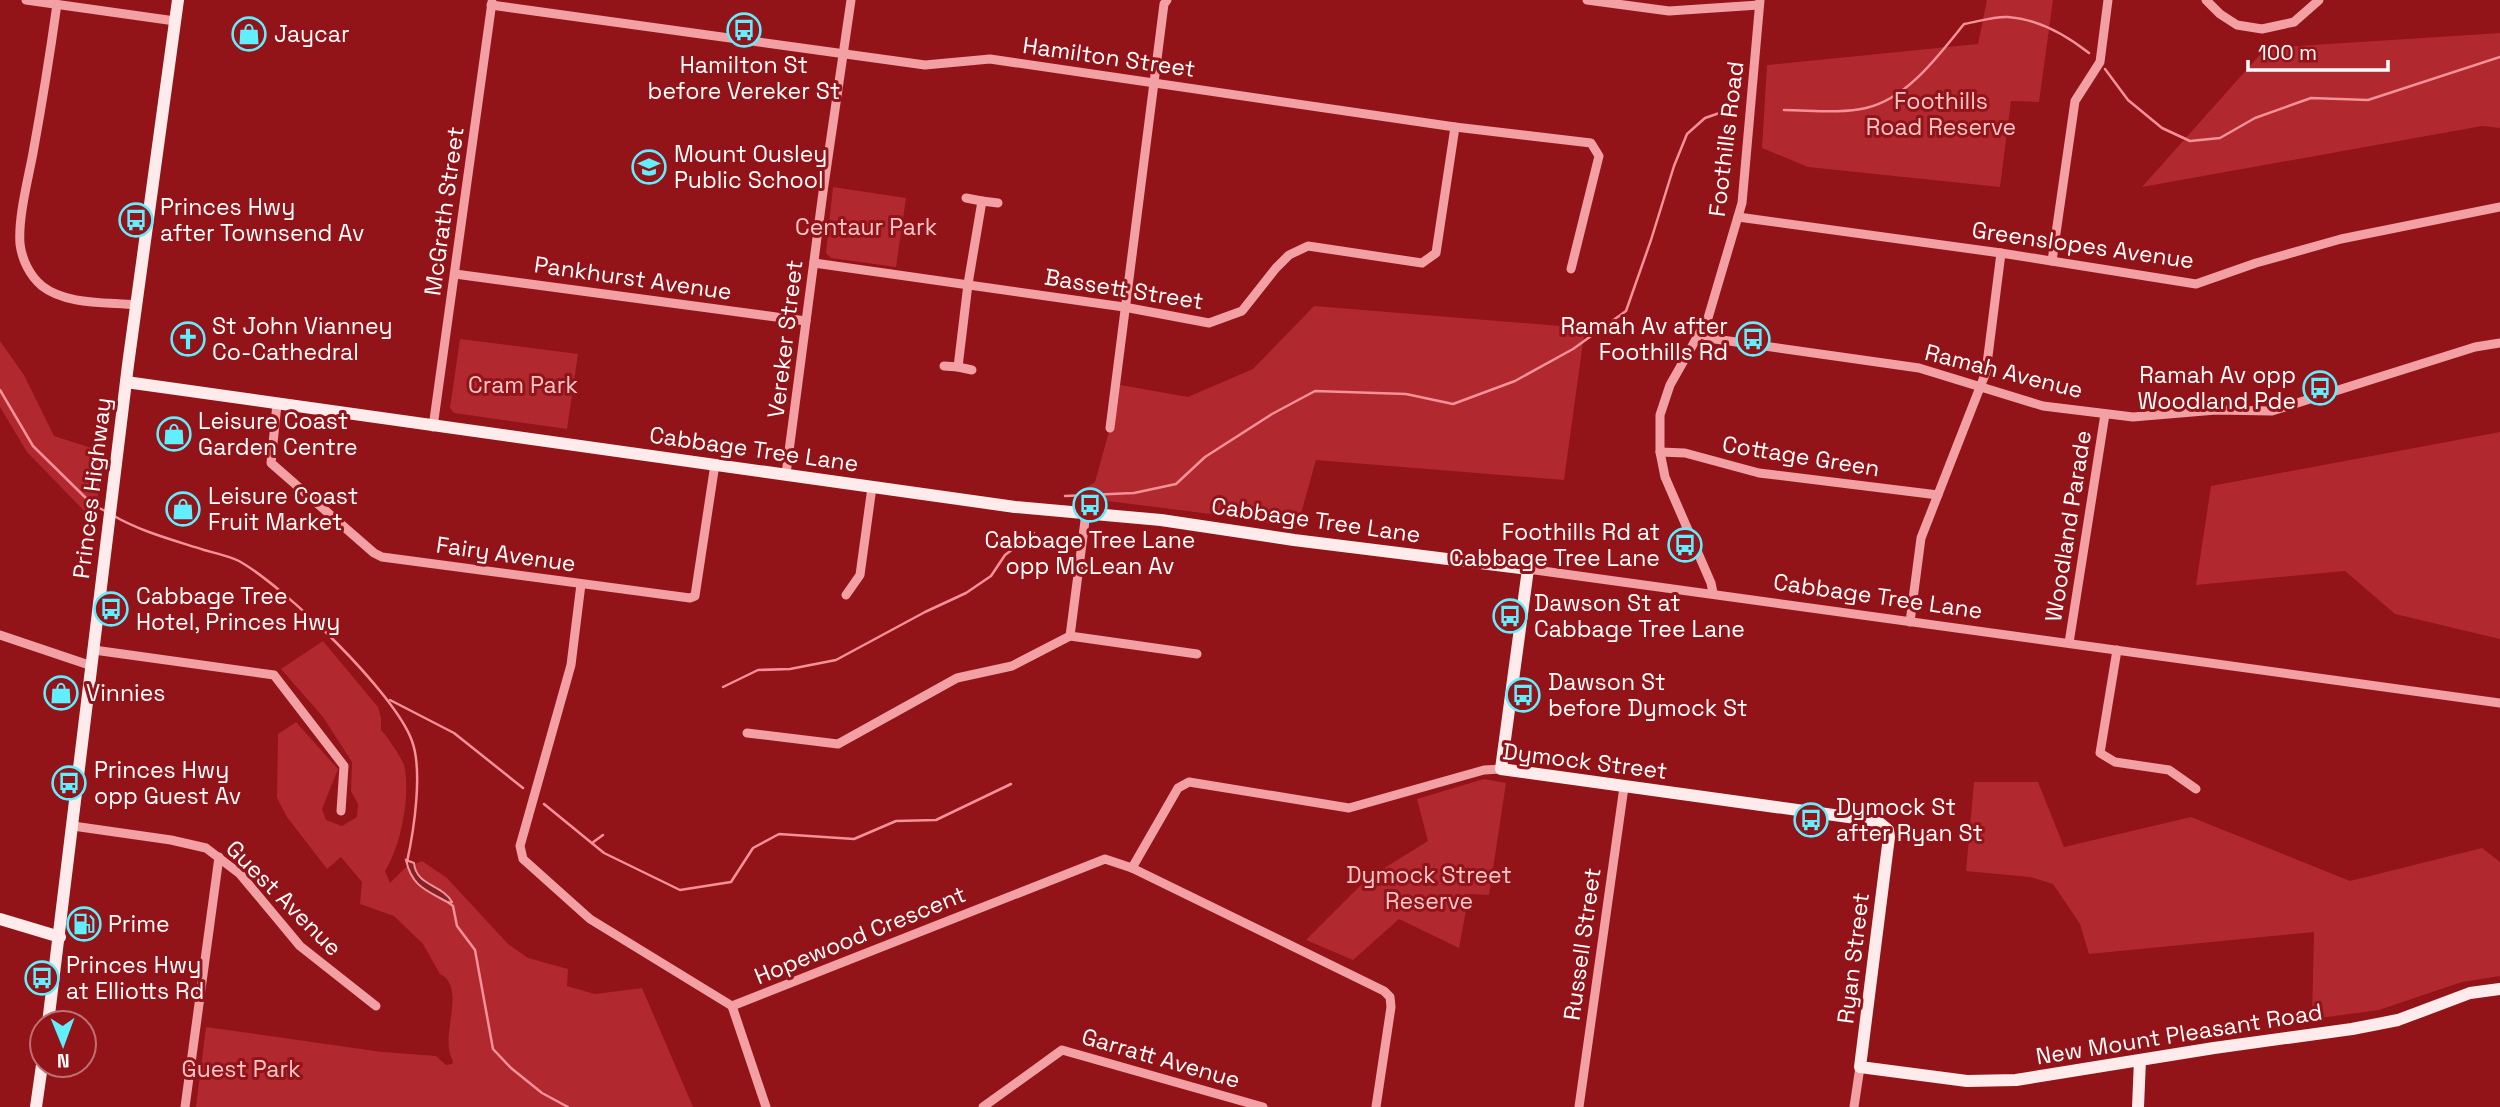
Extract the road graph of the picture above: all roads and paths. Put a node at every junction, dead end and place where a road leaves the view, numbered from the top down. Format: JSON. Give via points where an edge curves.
{"nodes":[{"id":1,"x":26,"y":0,"type":"edge"},
{"id":2,"x":178,"y":0,"type":"edge"},
{"id":3,"x":851,"y":0,"type":"edge"},
{"id":4,"x":1167,"y":0,"type":"edge"},
{"id":5,"x":1587,"y":0,"type":"edge"},
{"id":6,"x":2108,"y":0,"type":"edge"},
{"id":7,"x":2206,"y":0,"type":"edge"},
{"id":8,"x":2319,"y":0,"type":"edge"},
{"id":9,"x":492,"y":3,"type":"edge"},
{"id":10,"x":1760,"y":3,"type":"edge"},
{"id":11,"x":57,"y":4,"type":"junction"},
{"id":12,"x":175,"y":22,"type":"junction"},
{"id":13,"x":843,"y":53,"type":"junction"},
{"id":14,"x":1153,"y":82,"type":"junction"},
{"id":15,"x":1455,"y":127,"type":"junction"},
{"id":16,"x":966,"y":198,"type":"dead end"},
{"id":17,"x":982,"y":201,"type":"junction"},
{"id":18,"x":998,"y":203,"type":"dead end"},
{"id":19,"x":2500,"y":207,"type":"edge"},
{"id":20,"x":1738,"y":217,"type":"junction"},
{"id":21,"x":2001,"y":253,"type":"junction"},
{"id":22,"x":2052,"y":261,"type":"junction"},
{"id":23,"x":814,"y":263,"type":"junction"},
{"id":24,"x":1571,"y":269,"type":"dead end"},
{"id":25,"x":455,"y":274,"type":"junction"},
{"id":26,"x":968,"y":284,"type":"junction"},
{"id":27,"x":136,"y":305,"type":"junction"},
{"id":28,"x":1124,"y":307,"type":"junction"},
{"id":29,"x":806,"y":321,"type":"junction"},
{"id":30,"x":1701,"y":334,"type":"junction"},
{"id":31,"x":2500,"y":343,"type":"edge"},
{"id":32,"x":944,"y":366,"type":"dead end"},
{"id":33,"x":958,"y":367,"type":"junction"},
{"id":34,"x":972,"y":370,"type":"dead end"},
{"id":35,"x":126,"y":382,"type":"junction"},
{"id":36,"x":1981,"y":386,"type":"junction"},
{"id":37,"x":277,"y":404,"type":"junction"},
{"id":38,"x":2105,"y":414,"type":"junction"},
{"id":39,"x":433,"y":427,"type":"junction"},
{"id":40,"x":1110,"y":428,"type":"dead end"},
{"id":41,"x":1660,"y":452,"type":"junction"},
{"id":42,"x":715,"y":464,"type":"junction"},
{"id":43,"x":786,"y":474,"type":"junction"},
{"id":44,"x":872,"y":487,"type":"junction"},
{"id":45,"x":1938,"y":495,"type":"junction"},
{"id":46,"x":1086,"y":513,"type":"junction"},
{"id":47,"x":1528,"y":569,"type":"junction"},
{"id":48,"x":581,"y":584,"type":"junction"},
{"id":49,"x":1713,"y":593,"type":"junction"},
{"id":50,"x":846,"y":595,"type":"dead end"},
{"id":51,"x":1910,"y":622,"type":"junction"},
{"id":52,"x":0,"y":635,"type":"edge"},
{"id":53,"x":1070,"y":636,"type":"junction"},
{"id":54,"x":2068,"y":643,"type":"junction"},
{"id":55,"x":94,"y":650,"type":"junction"},
{"id":56,"x":2117,"y":650,"type":"junction"},
{"id":57,"x":1197,"y":654,"type":"dead end"},
{"id":58,"x":92,"y":666,"type":"junction"},
{"id":59,"x":2500,"y":703,"type":"edge"},
{"id":60,"x":747,"y":733,"type":"dead end"},
{"id":61,"x":1501,"y":769,"type":"junction"},
{"id":62,"x":1624,"y":786,"type":"junction"},
{"id":63,"x":2196,"y":789,"type":"dead end"},
{"id":64,"x":341,"y":811,"type":"dead end"},
{"id":65,"x":1877,"y":821,"type":"joint"},
{"id":66,"x":73,"y":826,"type":"junction"},
{"id":67,"x":219,"y":856,"type":"junction"},
{"id":68,"x":1132,"y":868,"type":"junction"},
{"id":69,"x":0,"y":919,"type":"edge"},
{"id":70,"x":60,"y":937,"type":"junction"},
{"id":71,"x":2500,"y":989,"type":"edge"},
{"id":72,"x":376,"y":1006,"type":"dead end"},
{"id":73,"x":732,"y":1006,"type":"junction"},
{"id":74,"x":50,"y":1009,"type":"edge"},
{"id":75,"x":2140,"y":1060,"type":"junction"},
{"id":76,"x":1860,"y":1067,"type":"junction"},
{"id":77,"x":40,"y":1079,"type":"edge"},
{"id":78,"x":36,"y":1107,"type":"edge"},
{"id":79,"x":185,"y":1107,"type":"edge"},
{"id":80,"x":766,"y":1107,"type":"edge"},
{"id":81,"x":983,"y":1107,"type":"edge"},
{"id":82,"x":1263,"y":1107,"type":"edge"},
{"id":83,"x":1376,"y":1107,"type":"edge"},
{"id":84,"x":1579,"y":1107,"type":"edge"},
{"id":85,"x":1854,"y":1107,"type":"edge"},
{"id":86,"x":2138,"y":1107,"type":"edge"}],
"edges":[{"from":1,"to":11,"type":"street"},
{"from":2,"to":12,"type":"main road","name":"Princes Highway"},
{"from":3,"to":13,"type":"street","name":"Vereker Street"},
{"from":4,"to":14,"type":"street"},
{"from":5,"to":10,"type":"street","via":[[1669,11]]},
{"from":6,"to":22,"type":"street","via":[[2100,62],[2075,101]]},
{"from":7,"to":8,"type":"street","via":[[2237,25],[2262,29],[2294,22]]},
{"from":9,"to":13,"type":"street","name":"Hamilton Street"},
{"from":9,"to":25,"type":"street","name":"McGrath Street"},
{"from":10,"to":20,"type":"street","name":"Foothills Road"},
{"from":11,"to":12,"type":"street"},
{"from":11,"to":27,"type":"street","via":[[24,202],[22,253],[33,275],[53,292]]},
{"from":12,"to":27,"type":"main road","name":"Princes Highway"},
{"from":13,"to":14,"type":"street","name":"Hamilton Street","via":[[925,65],[990,59]]},
{"from":13,"to":23,"type":"street","name":"Vereker Street"},
{"from":14,"to":15,"type":"street","name":"Hamilton Street"},
{"from":14,"to":28,"type":"street"},
{"from":15,"to":24,"type":"street","name":"Hamilton Street","via":[[1591,144],[1599,156]]},
{"from":15,"to":28,"type":"street","name":"Bassett Street","via":[[1437,253],[1422,263],[1308,246],[1276,268],[1242,311],[1209,323]]},
{"from":16,"to":17,"type":"street"},
{"from":17,"to":18,"type":"street"},
{"from":17,"to":26,"type":"street"},
{"from":19,"to":22,"type":"street","name":"Greenslopes Avenue","via":[[2342,239],[2196,284]]},
{"from":20,"to":21,"type":"street","name":"Greenslopes Avenue"},
{"from":20,"to":30,"type":"street","name":"Foothills Road"},
{"from":21,"to":22,"type":"street","name":"Greenslopes Avenue"},
{"from":21,"to":36,"type":"street"},
{"from":23,"to":26,"type":"street","name":"Bassett Street"},
{"from":23,"to":29,"type":"street","name":"Vereker Street"},
{"from":25,"to":29,"type":"street","name":"Pankhurst Avenue"},
{"from":25,"to":39,"type":"street","name":"McGrath Street"},
{"from":26,"to":28,"type":"street","name":"Bassett Street"},
{"from":26,"to":33,"type":"street"},
{"from":27,"to":35,"type":"main road","name":"Princes Highway"},
{"from":28,"to":40,"type":"street"},
{"from":29,"to":43,"type":"street","name":"Vereker Street"},
{"from":30,"to":36,"type":"street","name":"Ramah Avenue","via":[[1715,340],[1919,368]]},
{"from":30,"to":41,"type":"street","name":"Foothills Road","via":[[1665,398]]},
{"from":31,"to":38,"type":"street","name":"Ramah Avenue","via":[[2272,411],[2133,417]]},
{"from":32,"to":33,"type":"street"},
{"from":33,"to":34,"type":"street"},
{"from":35,"to":37,"type":"main road","name":"Cabbage Tree Lane"},
{"from":35,"to":55,"type":"main road","name":"Princes Highway"},
{"from":36,"to":38,"type":"street","name":"Ramah Avenue","via":[[2043,406]]},
{"from":36,"to":45,"type":"street"},
{"from":37,"to":39,"type":"main road","name":"Cabbage Tree Lane"},
{"from":37,"to":48,"type":"street","name":"Fairy Avenue","via":[[271,463],[374,553]]},
{"from":38,"to":54,"type":"street","name":"Woodland Parade"},
{"from":39,"to":42,"type":"main road","name":"Cabbage Tree Lane"},
{"from":41,"to":45,"type":"street","name":"Cottage Green","via":[[1685,453],[1759,472]]},
{"from":41,"to":49,"type":"street","name":"Foothills Road","via":[[1665,477]]},
{"from":42,"to":43,"type":"main road","name":"Cabbage Tree Lane"},
{"from":42,"to":48,"type":"street","name":"Fairy Avenue","via":[[695,596]]},
{"from":43,"to":44,"type":"main road","name":"Cabbage Tree Lane"},
{"from":44,"to":46,"type":"main road","name":"Cabbage Tree Lane"},
{"from":44,"to":50,"type":"street","via":[[860,575]]},
{"from":45,"to":51,"type":"street","via":[[1921,538]]},
{"from":46,"to":47,"type":"main road","name":"Cabbage Tree Lane"},
{"from":46,"to":53,"type":"street"},
{"from":47,"to":49,"type":"street","name":"Cabbage Tree Lane"},
{"from":47,"to":61,"type":"main road"},
{"from":48,"to":73,"type":"street","name":"Hopewood Crescent","via":[[571,665],[520,846],[523,859],[590,919]]},
{"from":49,"to":51,"type":"street","name":"Cabbage Tree Lane"},
{"from":51,"to":54,"type":"street","name":"Cabbage Tree Lane"},
{"from":52,"to":58,"type":"street"},
{"from":53,"to":57,"type":"street"},
{"from":53,"to":60,"type":"street","via":[[1012,666],[957,678],[838,744]]},
{"from":54,"to":56,"type":"street","name":"Cabbage Tree Lane"},
{"from":55,"to":58,"type":"main road","name":"Princes Highway"},
{"from":55,"to":64,"type":"street","via":[[274,675],[344,766]]},
{"from":56,"to":59,"type":"street","name":"Cabbage Tree Lane"},
{"from":56,"to":63,"type":"street","via":[[2100,753],[2115,762],[2169,770]]},
{"from":58,"to":66,"type":"main road","name":"Princes Highway"},
{"from":61,"to":62,"type":"main road","name":"Dymock Street"},
{"from":61,"to":68,"type":"street","name":"Dymock Street","via":[[1349,808],[1189,782],[1178,788]]},
{"from":62,"to":65,"type":"main road","name":"Dymock Street"},
{"from":62,"to":84,"type":"street","name":"Russell Street"},
{"from":65,"to":76,"type":"main road","name":"Ryan Street","via":[[1889,838]]},
{"from":66,"to":67,"type":"street","name":"Guest Avenue","via":[[190,844]]},
{"from":66,"to":70,"type":"main road","name":"Princes Highway"},
{"from":67,"to":72,"type":"street","name":"Guest Avenue","via":[[240,874],[300,946]]},
{"from":67,"to":79,"type":"street"},
{"from":68,"to":73,"type":"street","name":"Hopewood Crescent","via":[[1105,859]]},
{"from":68,"to":83,"type":"street","name":"Hopewood Crescent","via":[[1384,991],[1391,1007]]},
{"from":69,"to":70,"type":"main road"},
{"from":70,"to":74,"type":"main road","name":"Princes Highway"},
{"from":71,"to":75,"type":"main road","name":"New Mount Pleasant Road","via":[[2470,993],[2398,1020]]},
{"from":73,"to":80,"type":"street"},
{"from":75,"to":76,"type":"main road","name":"New Mount Pleasant Road","via":[[1989,1082]]},
{"from":75,"to":86,"type":"main road"},
{"from":76,"to":85,"type":"street","name":"Ryan Street"},
{"from":77,"to":78,"type":"main road"},
{"from":81,"to":82,"type":"street","name":"Garratt Avenue","via":[[1062,1050]]}]}
